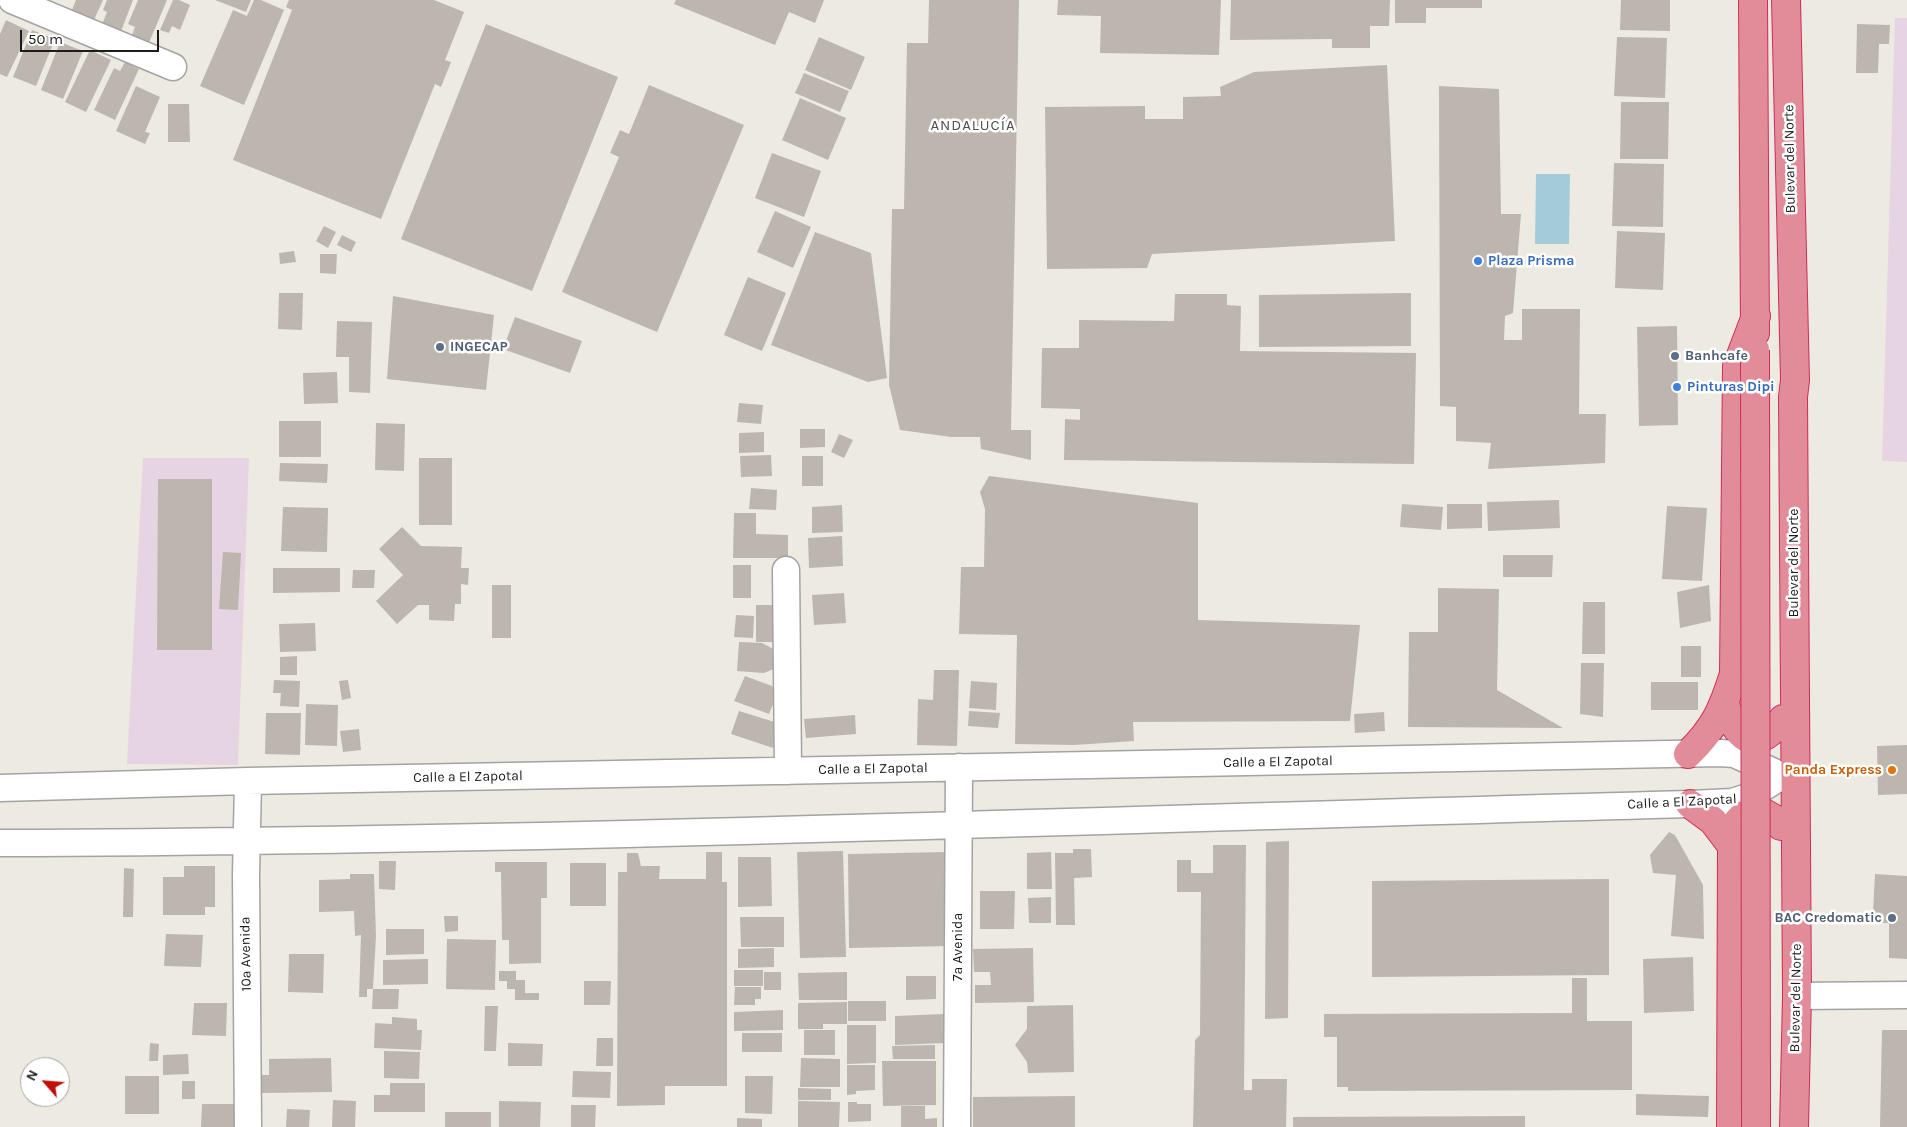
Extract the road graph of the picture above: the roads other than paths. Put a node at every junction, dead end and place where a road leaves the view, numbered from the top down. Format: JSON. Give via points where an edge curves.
{"nodes":[{"id":1,"x":12,"y":0,"type":"edge"},
{"id":2,"x":1753,"y":0,"type":"edge"},
{"id":3,"x":1786,"y":0,"type":"edge"},
{"id":4,"x":173,"y":67,"type":"dead end"},
{"id":5,"x":1756,"y":316,"type":"junction"},
{"id":6,"x":1793,"y":397,"type":"junction"},
{"id":7,"x":786,"y":570,"type":"dead end"},
{"id":8,"x":1725,"y":705,"type":"junction"},
{"id":9,"x":1783,"y":719,"type":"junction"},
{"id":10,"x":1688,"y":754,"type":"junction"},
{"id":11,"x":959,"y":768,"type":"junction"},
{"id":12,"x":788,"y":771,"type":"junction"},
{"id":13,"x":1782,"y":776,"type":"junction"},
{"id":14,"x":248,"y":781,"type":"junction"},
{"id":15,"x":0,"y":788,"type":"edge"},
{"id":16,"x":1690,"y":804,"type":"junction"},
{"id":17,"x":959,"y":826,"type":"junction"},
{"id":18,"x":1781,"y":826,"type":"junction"},
{"id":19,"x":246,"y":843,"type":"junction"},
{"id":20,"x":0,"y":844,"type":"edge"},
{"id":21,"x":1732,"y":846,"type":"junction"},
{"id":22,"x":1907,"y":995,"type":"edge"},
{"id":23,"x":1797,"y":996,"type":"junction"},
{"id":24,"x":248,"y":1127,"type":"edge"},
{"id":25,"x":957,"y":1127,"type":"edge"},
{"id":26,"x":1731,"y":1127,"type":"edge"},
{"id":27,"x":1756,"y":1127,"type":"edge"},
{"id":28,"x":1783,"y":1127,"type":"edge"},
{"id":29,"x":1794,"y":1127,"type":"edge"}],
"edges":[{"from":1,"to":4,"type":"street"},
{"from":2,"to":5,"type":"highway"},
{"from":3,"to":6,"type":"highway","name":"Bulevar del Norte"},
{"from":5,"to":8,"type":"highway","via":[[1737,366],[1734,674]]},
{"from":5,"to":27,"type":"highway","bridge":true},
{"from":6,"to":9,"type":"highway","via":[[1786,412]]},
{"from":6,"to":23,"type":"highway","name":"Bulevar del Norte"},
{"from":7,"to":12,"type":"street"},
{"from":8,"to":9,"type":"highway","via":[[1731,721],[1746,738],[1764,738]]},
{"from":8,"to":10,"type":"highway","via":[[1708,733]]},
{"from":9,"to":13,"type":"highway"},
{"from":10,"to":11,"type":"street","name":"Calle a El Zapotal"},
{"from":10,"to":13,"type":"street","name":"Calle a El Zapotal","via":[[1734,754]]},
{"from":11,"to":12,"type":"street","name":"Calle a El Zapotal"},
{"from":11,"to":17,"type":"street","name":"7a Avenida"},
{"from":12,"to":14,"type":"street","name":"Calle a El Zapotal"},
{"from":13,"to":16,"type":"street","name":"Calle a El Zapotal","via":[[1748,797],[1732,802]]},
{"from":13,"to":18,"type":"highway"},
{"from":14,"to":15,"type":"street","name":"Calle a El Zapotal"},
{"from":14,"to":19,"type":"street","name":"10a Avenida"},
{"from":16,"to":17,"type":"street","name":"Calle a El Zapotal"},
{"from":16,"to":21,"type":"highway","via":[[1713,822]]},
{"from":17,"to":19,"type":"street","name":"Calle a El Zapotal"},
{"from":17,"to":25,"type":"street","name":"7a Avenida"},
{"from":18,"to":21,"type":"highway","via":[[1764,813],[1744,815],[1738,822]]},
{"from":18,"to":28,"type":"highway"},
{"from":19,"to":20,"type":"street","name":"Calle a El Zapotal"},
{"from":19,"to":24,"type":"street","name":"10a Avenida"},
{"from":21,"to":26,"type":"highway"},
{"from":22,"to":23,"type":"street"},
{"from":23,"to":29,"type":"highway","name":"Bulevar del Norte"}]}
